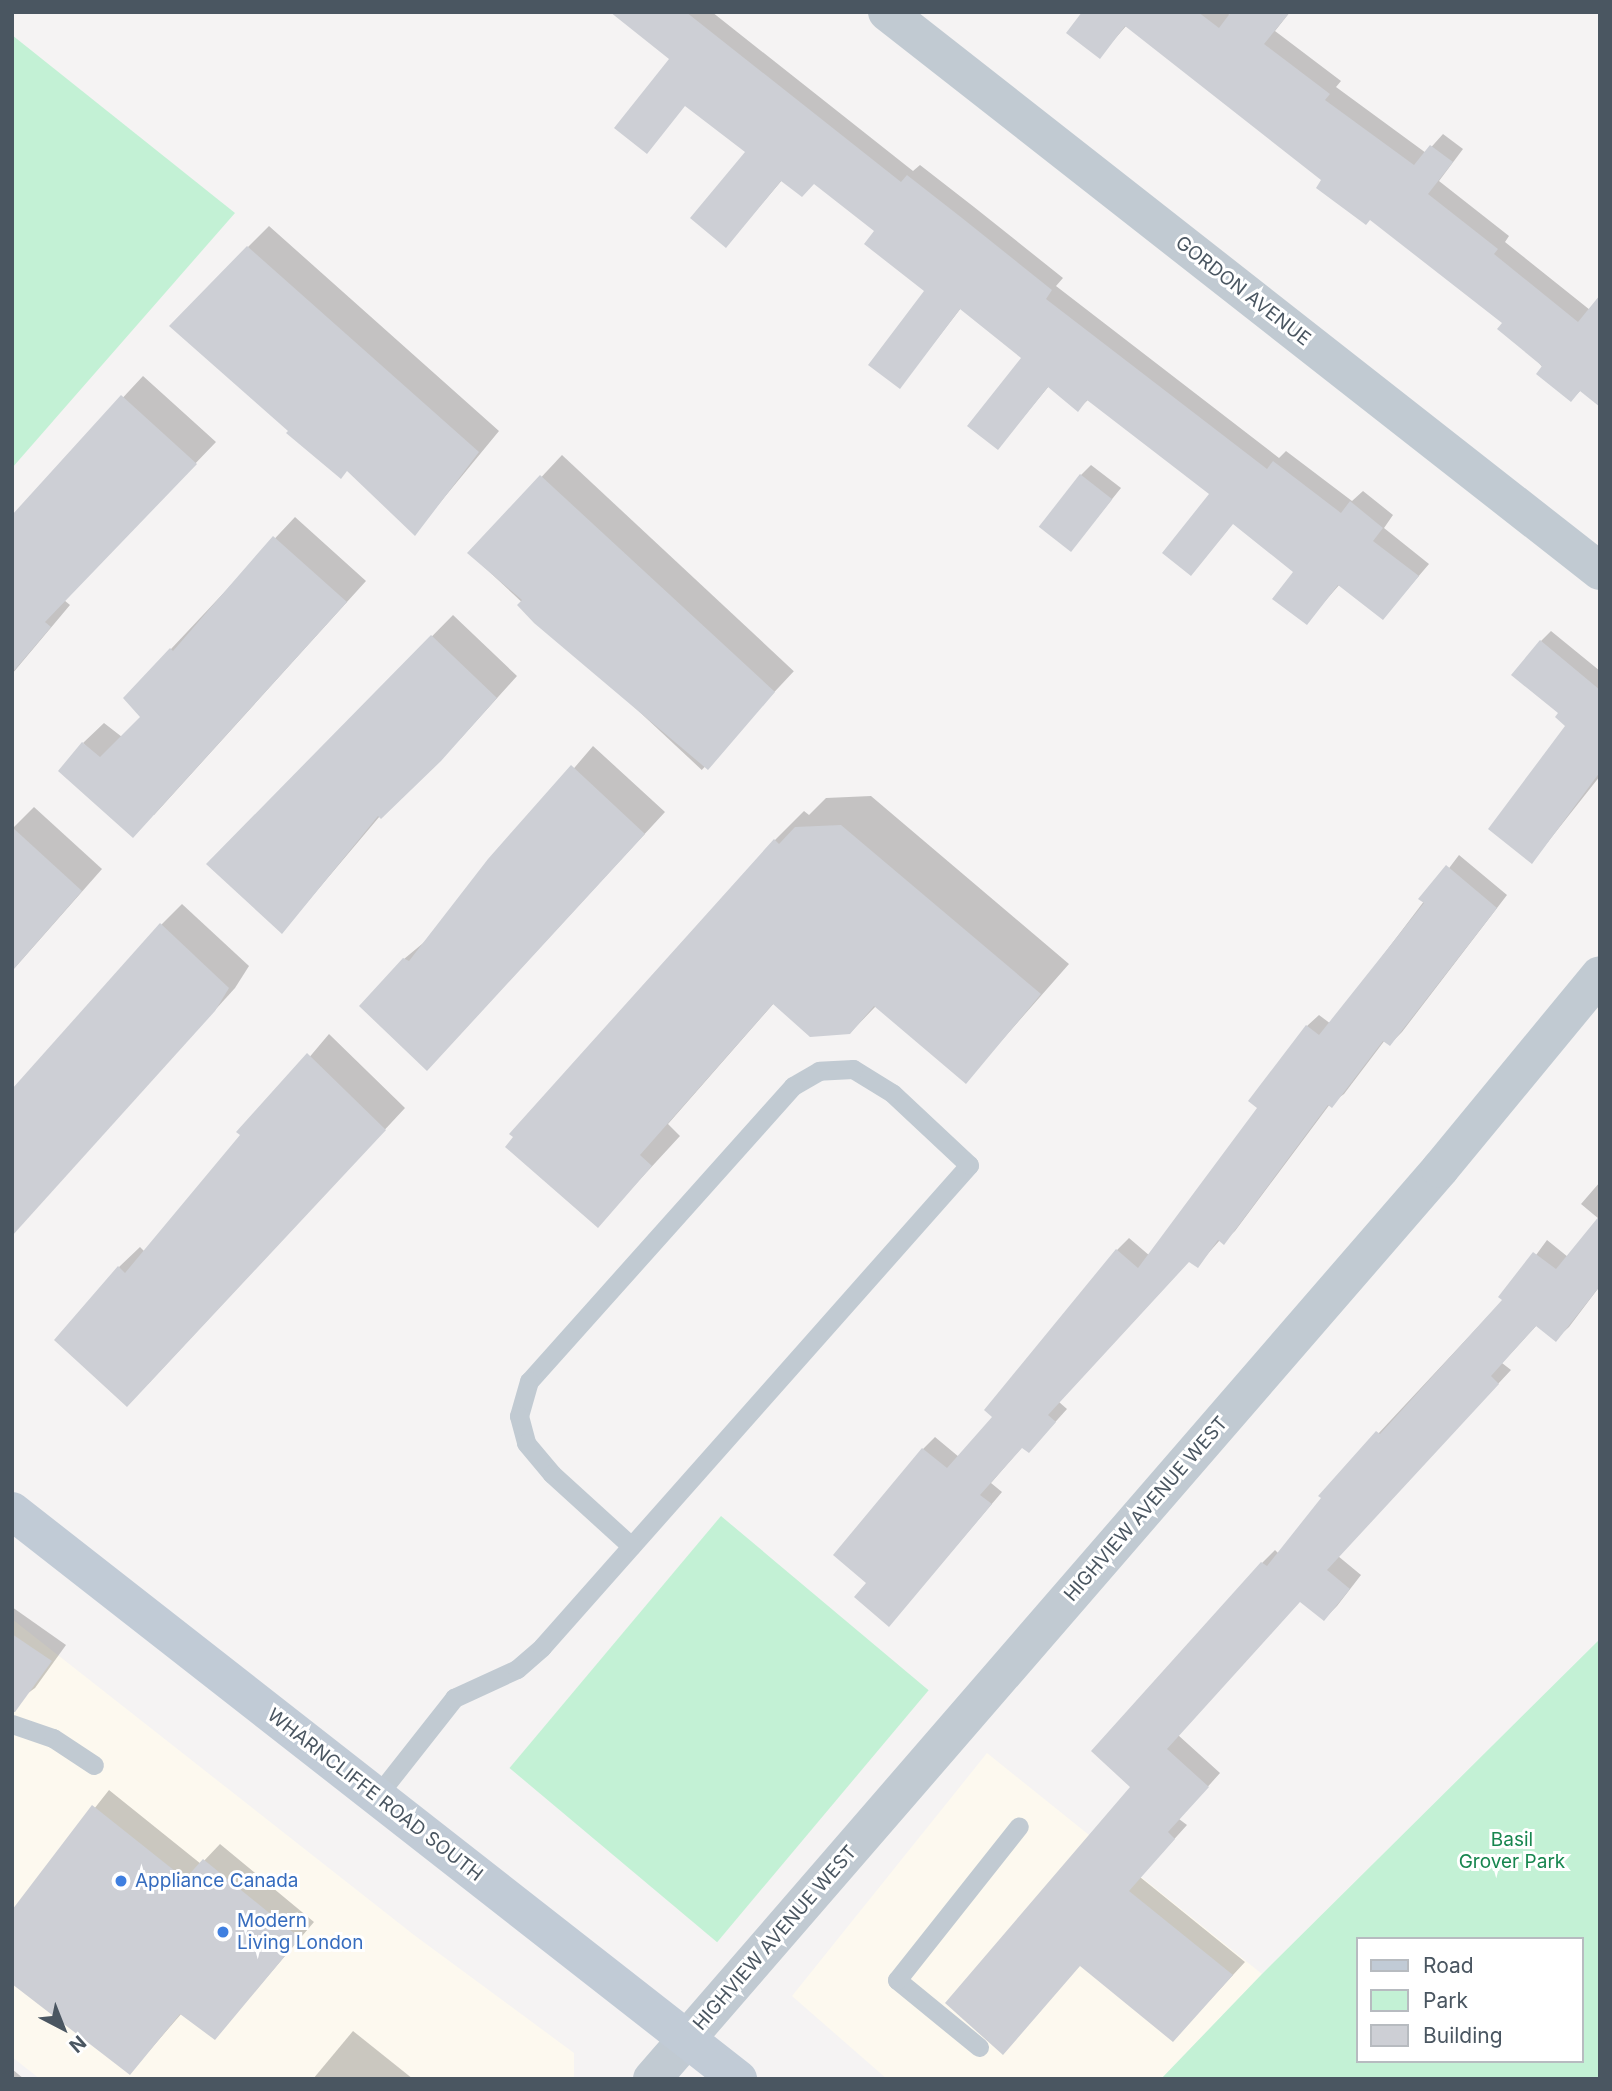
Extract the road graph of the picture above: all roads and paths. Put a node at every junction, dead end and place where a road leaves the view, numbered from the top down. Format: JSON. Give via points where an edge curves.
{"nodes":[{"id":1,"x":887,"y":12,"type":"edge"},
{"id":2,"x":1600,"y":571,"type":"edge"},
{"id":3,"x":1600,"y":975,"type":"edge"},
{"id":4,"x":12,"y":1511,"type":"edge"},
{"id":5,"x":631,"y":1546,"type":"junction"},
{"id":6,"x":12,"y":1724,"type":"edge"},
{"id":7,"x":94,"y":1765,"type":"dead end"},
{"id":8,"x":377,"y":1796,"type":"junction"},
{"id":9,"x":1019,"y":1826,"type":"dead end"},
{"id":10,"x":688,"y":2039,"type":"junction"},
{"id":11,"x":979,"y":2047,"type":"dead end"},
{"id":12,"x":652,"y":2079,"type":"edge"},
{"id":13,"x":738,"y":2079,"type":"edge"}],
"edges":[{"from":1,"to":2,"type":"street","name":"GORDON AVENUE"},
{"from":3,"to":10,"type":"street","name":"HIGHVIEW AVENUE WEST","via":[[1440,1169]]},
{"from":4,"to":8,"type":"main road","name":"WHARNCLIFFE ROAD SOUTH"},
{"from":5,"to":5,"type":"lane","via":[[969,1165],[892,1093],[853,1069],[818,1071],[793,1086],[529,1381],[519,1416],[526,1443],[552,1474]]},
{"from":5,"to":8,"type":"lane","via":[[517,1669],[454,1698]]},
{"from":6,"to":7,"type":"lane","via":[[53,1738]]},
{"from":8,"to":10,"type":"main road","name":"WHARNCLIFFE ROAD SOUTH"},
{"from":9,"to":11,"type":"lane","via":[[897,1980]]},
{"from":10,"to":12,"type":"street","name":"HIGHVIEW AVENUE WEST"},
{"from":10,"to":13,"type":"main road","name":"WHARNCLIFFE ROAD SOUTH"}]}
